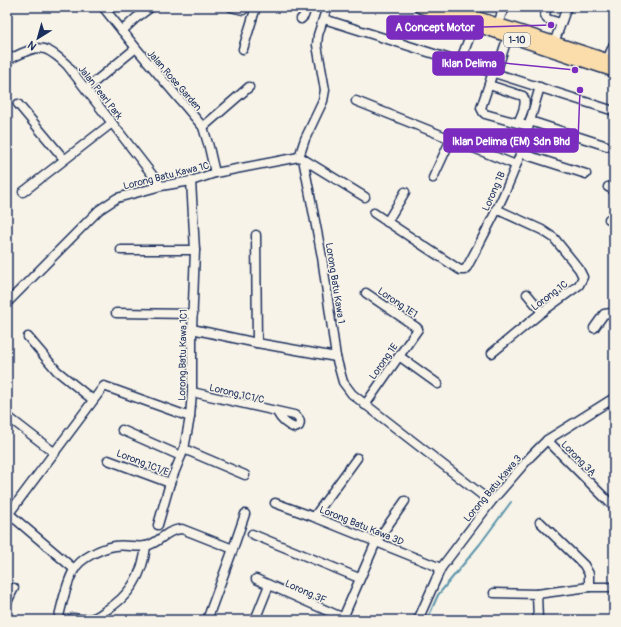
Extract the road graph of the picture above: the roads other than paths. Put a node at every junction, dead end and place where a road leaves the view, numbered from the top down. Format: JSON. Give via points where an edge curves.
{"nodes":[{"id":1,"x":103,"y":7,"type":"edge"},
{"id":2,"x":151,"y":7,"type":"edge"},
{"id":3,"x":231,"y":7,"type":"edge"},
{"id":4,"x":256,"y":7,"type":"edge"},
{"id":5,"x":307,"y":7,"type":"edge"},
{"id":6,"x":326,"y":7,"type":"edge"},
{"id":7,"x":420,"y":7,"type":"edge"},
{"id":8,"x":445,"y":7,"type":"edge"},
{"id":9,"x":506,"y":7,"type":"edge"},
{"id":10,"x":547,"y":7,"type":"edge"},
{"id":11,"x":567,"y":7,"type":"edge"},
{"id":12,"x":243,"y":10,"type":"dead end"},
{"id":13,"x":301,"y":19,"type":"dead end"},
{"id":14,"x":324,"y":19,"type":"junction"},
{"id":15,"x":561,"y":23,"type":"junction"},
{"id":16,"x":474,"y":25,"type":"junction"},
{"id":17,"x":498,"y":25,"type":"junction"},
{"id":18,"x":122,"y":31,"type":"junction"},
{"id":19,"x":508,"y":36,"type":"junction"},
{"id":20,"x":554,"y":43,"type":"junction"},
{"id":21,"x":614,"y":44,"type":"edge"},
{"id":22,"x":136,"y":48,"type":"junction"},
{"id":23,"x":243,"y":49,"type":"dead end"},
{"id":24,"x":7,"y":60,"type":"edge"},
{"id":25,"x":611,"y":61,"type":"edge"},
{"id":26,"x":460,"y":62,"type":"junction"},
{"id":27,"x":614,"y":71,"type":"edge"},
{"id":28,"x":494,"y":72,"type":"junction"},
{"id":29,"x":489,"y":85,"type":"junction"},
{"id":30,"x":249,"y":87,"type":"dead end"},
{"id":31,"x":540,"y":88,"type":"junction"},
{"id":32,"x":86,"y":89,"type":"junction"},
{"id":33,"x":356,"y":101,"type":"dead end"},
{"id":34,"x":18,"y":104,"type":"dead end"},
{"id":35,"x":614,"y":111,"type":"edge"},
{"id":36,"x":112,"y":123,"type":"junction"},
{"id":37,"x":518,"y":123,"type":"junction"},
{"id":38,"x":529,"y":124,"type":"junction"},
{"id":39,"x":203,"y":127,"type":"junction"},
{"id":40,"x":451,"y":139,"type":"junction"},
{"id":41,"x":607,"y":146,"type":"dead end"},
{"id":42,"x":520,"y":153,"type":"junction"},
{"id":43,"x":301,"y":158,"type":"junction"},
{"id":44,"x":64,"y":159,"type":"junction"},
{"id":45,"x":516,"y":165,"type":"junction"},
{"id":46,"x":215,"y":173,"type":"junction"},
{"id":47,"x":586,"y":174,"type":"dead end"},
{"id":48,"x":433,"y":178,"type":"dead end"},
{"id":49,"x":191,"y":181,"type":"junction"},
{"id":50,"x":161,"y":186,"type":"junction"},
{"id":51,"x":23,"y":192,"type":"dead end"},
{"id":52,"x":406,"y":192,"type":"dead end"},
{"id":53,"x":365,"y":197,"type":"dead end"},
{"id":54,"x":496,"y":209,"type":"junction"},
{"id":55,"x":374,"y":213,"type":"dead end"},
{"id":56,"x":387,"y":222,"type":"junction"},
{"id":57,"x":256,"y":235,"type":"dead end"},
{"id":58,"x":121,"y":250,"type":"dead end"},
{"id":59,"x":195,"y":250,"type":"junction"},
{"id":60,"x":366,"y":293,"type":"dead end"},
{"id":61,"x":527,"y":294,"type":"dead end"},
{"id":62,"x":7,"y":303,"type":"edge"},
{"id":63,"x":542,"y":312,"type":"junction"},
{"id":64,"x":116,"y":313,"type":"dead end"},
{"id":65,"x":193,"y":314,"type":"junction"},
{"id":66,"x":614,"y":315,"type":"edge"},
{"id":67,"x":594,"y":328,"type":"dead end"},
{"id":68,"x":192,"y":329,"type":"junction"},
{"id":69,"x":418,"y":329,"type":"joint"},
{"id":70,"x":28,"y":337,"type":"dead end"},
{"id":71,"x":257,"y":343,"type":"junction"},
{"id":72,"x":492,"y":353,"type":"dead end"},
{"id":73,"x":399,"y":356,"type":"junction"},
{"id":74,"x":336,"y":357,"type":"junction"},
{"id":75,"x":438,"y":384,"type":"dead end"},
{"id":76,"x":192,"y":392,"type":"junction"},
{"id":77,"x":614,"y":398,"type":"edge"},
{"id":78,"x":93,"y":400,"type":"junction"},
{"id":79,"x":366,"y":404,"type":"junction"},
{"id":80,"x":277,"y":412,"type":"dead end"},
{"id":81,"x":7,"y":416,"type":"edge"},
{"id":82,"x":190,"y":417,"type":"junction"},
{"id":83,"x":122,"y":430,"type":"dead end"},
{"id":84,"x":548,"y":440,"type":"junction"},
{"id":85,"x":183,"y":452,"type":"junction"},
{"id":86,"x":54,"y":453,"type":"junction"},
{"id":87,"x":357,"y":458,"type":"dead end"},
{"id":88,"x":108,"y":460,"type":"dead end"},
{"id":89,"x":245,"y":475,"type":"dead end"},
{"id":90,"x":170,"y":483,"type":"junction"},
{"id":91,"x":405,"y":501,"type":"dead end"},
{"id":92,"x":491,"y":502,"type":"junction"},
{"id":93,"x":275,"y":503,"type":"dead end"},
{"id":94,"x":614,"y":507,"type":"edge"},
{"id":95,"x":8,"y":514,"type":"edge"},
{"id":96,"x":245,"y":514,"type":"dead end"},
{"id":97,"x":314,"y":517,"type":"junction"},
{"id":98,"x":540,"y":522,"type":"dead end"},
{"id":99,"x":158,"y":525,"type":"dead end"},
{"id":100,"x":252,"y":534,"type":"dead end"},
{"id":101,"x":376,"y":542,"type":"junction"},
{"id":102,"x":146,"y":546,"type":"junction"},
{"id":103,"x":233,"y":549,"type":"junction"},
{"id":104,"x":441,"y":568,"type":"junction"},
{"id":105,"x":74,"y":569,"type":"junction"},
{"id":106,"x":359,"y":578,"type":"junction"},
{"id":107,"x":256,"y":579,"type":"dead end"},
{"id":108,"x":270,"y":585,"type":"junction"},
{"id":109,"x":589,"y":586,"type":"junction"},
{"id":110,"x":614,"y":587,"type":"edge"},
{"id":111,"x":14,"y":588,"type":"dead end"},
{"id":112,"x":494,"y":593,"type":"dead end"},
{"id":113,"x":537,"y":594,"type":"junction"},
{"id":114,"x":7,"y":602,"type":"edge"},
{"id":115,"x":340,"y":618,"type":"edge"},
{"id":116,"x":58,"y":620,"type":"edge"},
{"id":117,"x":70,"y":620,"type":"edge"},
{"id":118,"x":207,"y":620,"type":"edge"},
{"id":119,"x":255,"y":620,"type":"edge"},
{"id":120,"x":418,"y":620,"type":"edge"},
{"id":121,"x":538,"y":620,"type":"edge"}],
"edges":[{"from":1,"to":18,"type":"street","name":"Jalan Rose Garden"},
{"from":2,"to":18,"type":"street"},
{"from":3,"to":12,"type":"street"},
{"from":4,"to":23,"type":"street"},
{"from":5,"to":13,"type":"street"},
{"from":6,"to":14,"type":"street"},
{"from":7,"to":16,"type":"highway","number":"1-10"},
{"from":8,"to":17,"type":"highway","number":"1-10"},
{"from":9,"to":17,"type":"street"},
{"from":10,"to":15,"type":"street","via":[[547,19]]},
{"from":11,"to":15,"type":"street"},
{"from":14,"to":26,"type":"street"},
{"from":14,"to":43,"type":"street","via":[[317,45],[325,90],[323,101],[305,139]]},
{"from":15,"to":20,"type":"street"},
{"from":16,"to":19,"type":"highway","number":"1-10"},
{"from":16,"to":26,"type":"street"},
{"from":17,"to":20,"type":"highway","number":"1-10"},
{"from":18,"to":22,"type":"street","name":"Jalan Rose Garden"},
{"from":19,"to":27,"type":"highway","number":"1-10"},
{"from":19,"to":28,"type":"street"},
{"from":20,"to":25,"type":"highway","number":"1-10"},
{"from":21,"to":25,"type":"street"},
{"from":22,"to":32,"type":"street"},
{"from":22,"to":39,"type":"street","name":"Jalan Rose Garden"},
{"from":24,"to":32,"type":"street","name":"Jalan Pearl Park","via":[[35,48],[47,49],[67,65]]},
{"from":26,"to":28,"type":"street"},
{"from":28,"to":29,"type":"street"},
{"from":28,"to":31,"type":"street"},
{"from":29,"to":37,"type":"street","via":[[525,98]]},
{"from":29,"to":37,"type":"street","via":[[482,112]]},
{"from":30,"to":39,"type":"street"},
{"from":31,"to":35,"type":"street"},
{"from":31,"to":38,"type":"street"},
{"from":32,"to":36,"type":"street","name":"Jalan Pearl Park"},
{"from":33,"to":40,"type":"street","name":"Lorong 1B"},
{"from":34,"to":44,"type":"street"},
{"from":36,"to":44,"type":"street"},
{"from":36,"to":50,"type":"street","name":"Jalan Pearl Park"},
{"from":37,"to":38,"type":"street"},
{"from":38,"to":41,"type":"street"},
{"from":38,"to":42,"type":"street"},
{"from":39,"to":46,"type":"street","name":"Jalan Rose Garden"},
{"from":40,"to":45,"type":"street","name":"Lorong 1B"},
{"from":40,"to":48,"type":"street"},
{"from":42,"to":45,"type":"street"},
{"from":42,"to":47,"type":"street"},
{"from":43,"to":46,"type":"street","name":"Lorong Batu Kawa 1C"},
{"from":43,"to":53,"type":"street"},
{"from":43,"to":74,"type":"street","name":"Lorong Batu Kawa 1","via":[[322,257]]},
{"from":44,"to":51,"type":"street"},
{"from":45,"to":54,"type":"street","name":"Lorong 1B"},
{"from":46,"to":49,"type":"street","name":"Lorong Batu Kawa 1C"},
{"from":49,"to":50,"type":"street","name":"Lorong Batu Kawa 1C"},
{"from":49,"to":59,"type":"street","name":"Lorong Batu Kawa 1C1"},
{"from":50,"to":62,"type":"street","name":"Lorong Batu Kawa 1C","via":[[117,198],[99,210]]},
{"from":52,"to":56,"type":"street"},
{"from":54,"to":56,"type":"street","name":"Lorong 1B","via":[[464,270],[460,270]]},
{"from":54,"to":63,"type":"street","name":"Lorong 1C","via":[[554,238],[580,269],[583,277],[580,285]]},
{"from":55,"to":56,"type":"street"},
{"from":57,"to":71,"type":"street"},
{"from":58,"to":59,"type":"street"},
{"from":59,"to":65,"type":"street","name":"Lorong Batu Kawa 1C1"},
{"from":60,"to":69,"type":"street","name":"Lorong 1E1"},
{"from":61,"to":63,"type":"street"},
{"from":63,"to":72,"type":"street","name":"Lorong 1C"},
{"from":64,"to":65,"type":"street"},
{"from":65,"to":68,"type":"street","name":"Lorong Batu Kawa 1C1"},
{"from":66,"to":67,"type":"street","via":[[604,314]]},
{"from":68,"to":71,"type":"street"},
{"from":68,"to":76,"type":"street","name":"Lorong Batu Kawa 1C1"},
{"from":69,"to":73,"type":"street","name":"Lorong 1E"},
{"from":70,"to":78,"type":"street","via":[[57,371]]},
{"from":71,"to":74,"type":"street"},
{"from":73,"to":75,"type":"street"},
{"from":73,"to":79,"type":"street","name":"Lorong 1E"},
{"from":74,"to":79,"type":"street","name":"Lorong Batu Kawa 1","via":[[342,382],[352,394]]},
{"from":76,"to":80,"type":"street","name":"Lorong 1C1/C"},
{"from":76,"to":82,"type":"street","name":"Lorong Batu Kawa 1C1"},
{"from":77,"to":84,"type":"street","name":"Lorong Batu Kawa 3"},
{"from":78,"to":82,"type":"street","via":[[102,387],[107,386]]},
{"from":78,"to":86,"type":"street"},
{"from":79,"to":92,"type":"street","name":"Lorong Batu Kawa 1"},
{"from":81,"to":86,"type":"street"},
{"from":82,"to":85,"type":"street","name":"Lorong Batu Kawa 1C1"},
{"from":83,"to":85,"type":"street"},
{"from":84,"to":92,"type":"street","name":"Lorong Batu Kawa 3"},
{"from":84,"to":94,"type":"street","name":"Lorong 3A"},
{"from":85,"to":89,"type":"street"},
{"from":85,"to":90,"type":"street","name":"Lorong Batu Kawa 1C1"},
{"from":86,"to":95,"type":"street"},
{"from":87,"to":97,"type":"street"},
{"from":88,"to":90,"type":"street","name":"Lorong 1C1/E"},
{"from":90,"to":99,"type":"street","name":"Lorong Batu Kawa 1C1"},
{"from":91,"to":101,"type":"street"},
{"from":92,"to":104,"type":"street","name":"Lorong Batu Kawa 3"},
{"from":93,"to":97,"type":"street","name":"Lorong Batu Kawa 3D"},
{"from":95,"to":105,"type":"street"},
{"from":96,"to":103,"type":"street"},
{"from":97,"to":101,"type":"street","name":"Lorong Batu Kawa 3D"},
{"from":98,"to":109,"type":"street","via":[[584,565],[589,574]]},
{"from":100,"to":106,"type":"street"},
{"from":101,"to":104,"type":"street","name":"Lorong Batu Kawa 3D"},
{"from":101,"to":106,"type":"street"},
{"from":102,"to":103,"type":"street","via":[[166,533],[182,529]]},
{"from":102,"to":105,"type":"street","via":[[116,546],[99,550]]},
{"from":102,"to":117,"type":"street","via":[[141,571],[136,582],[124,596],[96,617]]},
{"from":103,"to":118,"type":"street"},
{"from":104,"to":120,"type":"street","name":"Lorong Batu Kawa 3"},
{"from":105,"to":116,"type":"street"},
{"from":106,"to":115,"type":"street"},
{"from":107,"to":108,"type":"street","name":"Lorong 3F"},
{"from":108,"to":115,"type":"street","name":"Lorong 3F"},
{"from":108,"to":119,"type":"street"},
{"from":109,"to":110,"type":"street"},
{"from":109,"to":113,"type":"street"},
{"from":111,"to":114,"type":"street"},
{"from":112,"to":113,"type":"street"},
{"from":113,"to":121,"type":"street"}]}
